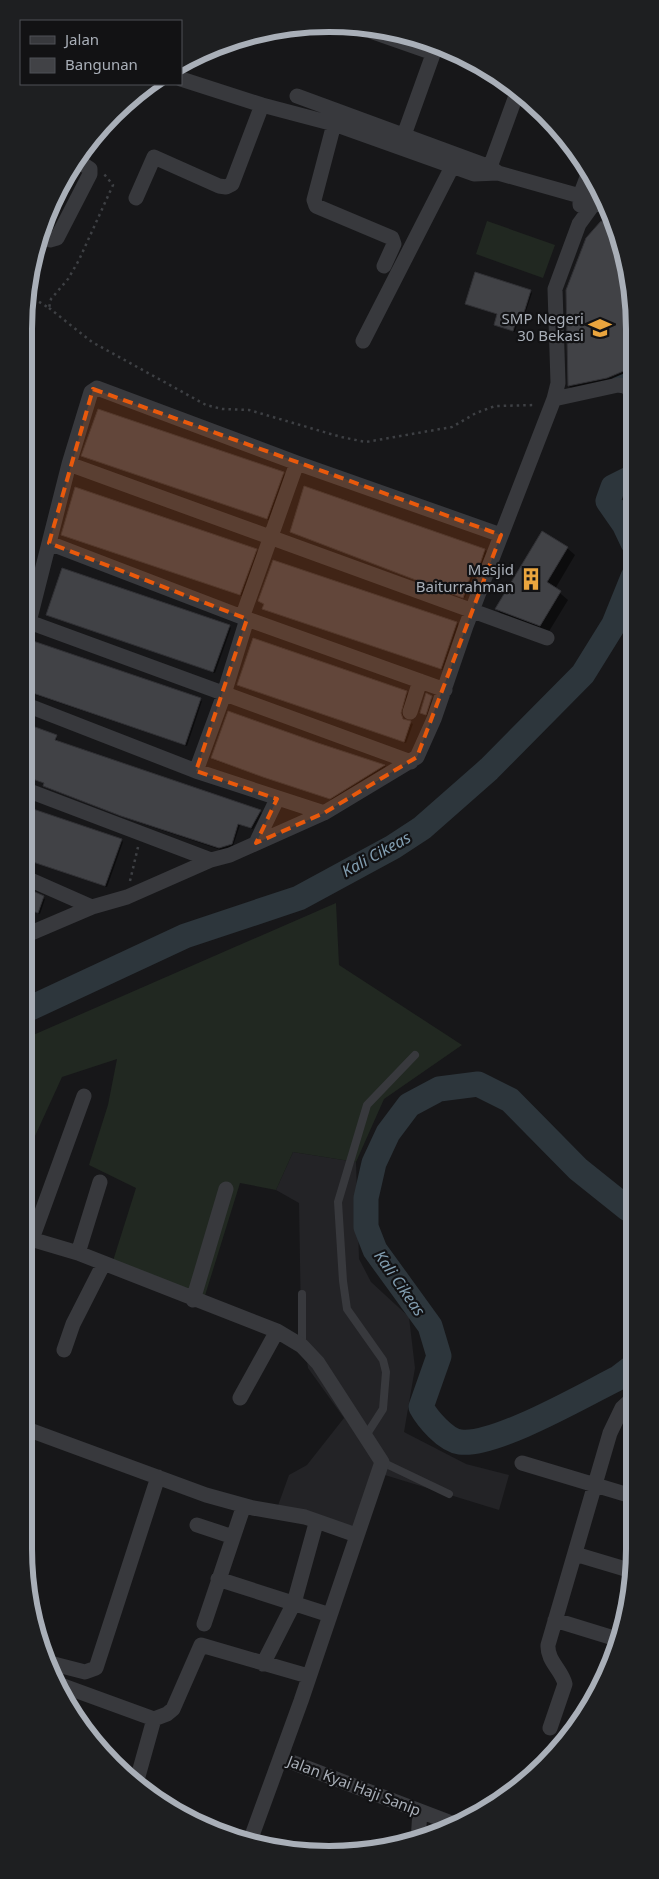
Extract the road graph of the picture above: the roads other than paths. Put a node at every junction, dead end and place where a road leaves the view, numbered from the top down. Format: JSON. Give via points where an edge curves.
{"nodes":[{"id":1,"x":434,"y":52,"type":"edge"},
{"id":2,"x":182,"y":79,"type":"edge"},
{"id":3,"x":297,"y":96,"type":"dead end"},
{"id":4,"x":515,"y":98,"type":"edge"},
{"id":5,"x":262,"y":105,"type":"junction"},
{"id":6,"x":334,"y":124,"type":"junction"},
{"id":7,"x":404,"y":135,"type":"junction"},
{"id":8,"x":83,"y":164,"type":"edge"},
{"id":9,"x":452,"y":167,"type":"junction"},
{"id":10,"x":494,"y":170,"type":"junction"},
{"id":11,"x":586,"y":180,"type":"edge"},
{"id":12,"x":580,"y":196,"type":"junction"},
{"id":13,"x":136,"y":198,"type":"dead end"},
{"id":14,"x":596,"y":198,"type":"edge"},
{"id":15,"x":598,"y":202,"type":"edge"},
{"id":16,"x":579,"y":224,"type":"junction"},
{"id":17,"x":47,"y":239,"type":"edge"},
{"id":18,"x":384,"y":266,"type":"dead end"},
{"id":19,"x":363,"y":341,"type":"dead end"},
{"id":20,"x":626,"y":388,"type":"edge"},
{"id":21,"x":554,"y":399,"type":"junction"},
{"id":22,"x":297,"y":463,"type":"junction"},
{"id":23,"x":69,"y":464,"type":"junction"},
{"id":24,"x":501,"y":535,"type":"junction"},
{"id":25,"x":270,"y":538,"type":"junction"},
{"id":26,"x":49,"y":543,"type":"junction"},
{"id":27,"x":472,"y":611,"type":"junction"},
{"id":28,"x":32,"y":614,"type":"edge"},
{"id":29,"x":247,"y":619,"type":"junction"},
{"id":30,"x":32,"y":623,"type":"edge"},
{"id":31,"x":547,"y":638,"type":"dead end"},
{"id":32,"x":420,"y":681,"type":"junction"},
{"id":33,"x":445,"y":690,"type":"junction"},
{"id":34,"x":224,"y":694,"type":"junction"},
{"id":35,"x":32,"y":707,"type":"edge"},
{"id":36,"x":410,"y":712,"type":"dead end"},
{"id":37,"x":410,"y":762,"type":"junction"},
{"id":38,"x":196,"y":771,"type":"junction"},
{"id":39,"x":32,"y":792,"type":"edge"},
{"id":40,"x":277,"y":799,"type":"junction"},
{"id":41,"x":324,"y":813,"type":"junction"},
{"id":42,"x":256,"y":843,"type":"junction"},
{"id":43,"x":211,"y":860,"type":"junction"},
{"id":44,"x":32,"y":881,"type":"edge"},
{"id":45,"x":92,"y":907,"type":"junction"},
{"id":46,"x":32,"y":933,"type":"edge"},
{"id":47,"x":415,"y":1055,"type":"dead end"},
{"id":48,"x":84,"y":1096,"type":"dead end"},
{"id":49,"x":100,"y":1182,"type":"dead end"},
{"id":50,"x":226,"y":1189,"type":"dead end"},
{"id":51,"x":32,"y":1228,"type":"edge"},
{"id":52,"x":32,"y":1239,"type":"edge"},
{"id":53,"x":78,"y":1253,"type":"junction"},
{"id":54,"x":103,"y":1265,"type":"junction"},
{"id":55,"x":302,"y":1294,"type":"dead end"},
{"id":56,"x":192,"y":1300,"type":"junction"},
{"id":57,"x":276,"y":1331,"type":"junction"},
{"id":58,"x":302,"y":1346,"type":"junction"},
{"id":59,"x":64,"y":1350,"type":"dead end"},
{"id":60,"x":240,"y":1398,"type":"dead end"},
{"id":61,"x":626,"y":1406,"type":"edge"},
{"id":62,"x":32,"y":1431,"type":"edge"},
{"id":63,"x":365,"y":1436,"type":"junction"},
{"id":64,"x":382,"y":1462,"type":"junction"},
{"id":65,"x":522,"y":1463,"type":"dead end"},
{"id":66,"x":158,"y":1477,"type":"junction"},
{"id":67,"x":596,"y":1486,"type":"junction"},
{"id":68,"x":449,"y":1494,"type":"dead end"},
{"id":69,"x":626,"y":1494,"type":"edge"},
{"id":70,"x":242,"y":1511,"type":"dead end"},
{"id":71,"x":197,"y":1525,"type":"dead end"},
{"id":72,"x":315,"y":1527,"type":"dead end"},
{"id":73,"x":356,"y":1535,"type":"junction"},
{"id":74,"x":233,"y":1537,"type":"junction"},
{"id":75,"x":575,"y":1554,"type":"junction"},
{"id":76,"x":626,"y":1569,"type":"edge"},
{"id":77,"x":218,"y":1579,"type":"junction"},
{"id":78,"x":294,"y":1603,"type":"junction"},
{"id":79,"x":330,"y":1615,"type":"junction"},
{"id":80,"x":555,"y":1620,"type":"junction"},
{"id":81,"x":204,"y":1624,"type":"dead end"},
{"id":82,"x":613,"y":1638,"type":"edge"},
{"id":83,"x":263,"y":1664,"type":"junction"},
{"id":84,"x":58,"y":1669,"type":"edge"},
{"id":85,"x":308,"y":1676,"type":"junction"},
{"id":86,"x":66,"y":1687,"type":"edge"},
{"id":87,"x":154,"y":1719,"type":"junction"},
{"id":88,"x":550,"y":1728,"type":"dead end"},
{"id":89,"x":281,"y":1758,"type":"junction"},
{"id":90,"x":138,"y":1776,"type":"edge"},
{"id":91,"x":420,"y":1811,"type":"junction"},
{"id":92,"x":448,"y":1822,"type":"edge"},
{"id":93,"x":419,"y":1833,"type":"edge"},
{"id":94,"x":252,"y":1836,"type":"edge"}],
"edges":[{"from":1,"to":7,"type":"street"},
{"from":2,"to":5,"type":"street"},
{"from":3,"to":7,"type":"street"},
{"from":4,"to":10,"type":"street"},
{"from":5,"to":6,"type":"street"},
{"from":5,"to":13,"type":"street","via":[[232,184],[219,186],[154,157]]},
{"from":6,"to":9,"type":"street"},
{"from":6,"to":18,"type":"street","via":[[314,200],[316,206],[392,238],[394,244]]},
{"from":7,"to":10,"type":"street"},
{"from":8,"to":17,"type":"street","via":[[90,169],[90,174],[56,238]]},
{"from":9,"to":10,"type":"street","via":[[474,174]]},
{"from":9,"to":19,"type":"street"},
{"from":10,"to":12,"type":"street"},
{"from":11,"to":12,"type":"street"},
{"from":12,"to":14,"type":"street"},
{"from":12,"to":16,"type":"street"},
{"from":15,"to":16,"type":"street"},
{"from":16,"to":21,"type":"street","via":[[555,289],[558,384]]},
{"from":20,"to":21,"type":"street","via":[[618,385]]},
{"from":21,"to":24,"type":"street"},
{"from":22,"to":23,"type":"street","via":[[97,388],[91,392]]},
{"from":22,"to":24,"type":"street"},
{"from":22,"to":25,"type":"street"},
{"from":23,"to":25,"type":"street"},
{"from":23,"to":26,"type":"street"},
{"from":24,"to":27,"type":"street"},
{"from":25,"to":27,"type":"street"},
{"from":25,"to":29,"type":"street","via":[[244,615]]},
{"from":26,"to":28,"type":"street"},
{"from":26,"to":29,"type":"street"},
{"from":27,"to":31,"type":"street"},
{"from":27,"to":33,"type":"street"},
{"from":29,"to":32,"type":"street"},
{"from":29,"to":34,"type":"street"},
{"from":30,"to":34,"type":"street"},
{"from":32,"to":33,"type":"street"},
{"from":32,"to":36,"type":"street"},
{"from":33,"to":37,"type":"street","via":[[422,750]]},
{"from":34,"to":37,"type":"street"},
{"from":34,"to":38,"type":"street"},
{"from":35,"to":38,"type":"street"},
{"from":37,"to":41,"type":"street"},
{"from":38,"to":40,"type":"street"},
{"from":39,"to":43,"type":"street"},
{"from":40,"to":41,"type":"street"},
{"from":40,"to":42,"type":"street"},
{"from":41,"to":42,"type":"street"},
{"from":42,"to":43,"type":"street"},
{"from":43,"to":45,"type":"street","via":[[127,897]]},
{"from":44,"to":45,"type":"street"},
{"from":45,"to":46,"type":"street"},
{"from":47,"to":63,"type":"lane","via":[[367,1105],[338,1202],[347,1309],[382,1360],[386,1372],[383,1409]]},
{"from":48,"to":51,"type":"street"},
{"from":49,"to":53,"type":"street"},
{"from":50,"to":56,"type":"street"},
{"from":52,"to":53,"type":"street"},
{"from":53,"to":54,"type":"street"},
{"from":54,"to":56,"type":"street"},
{"from":54,"to":59,"type":"street","via":[[73,1324]]},
{"from":55,"to":58,"type":"lane"},
{"from":56,"to":57,"type":"street"},
{"from":57,"to":58,"type":"street"},
{"from":57,"to":60,"type":"street"},
{"from":58,"to":63,"type":"street","via":[[318,1363]]},
{"from":61,"to":67,"type":"street","via":[[615,1418]]},
{"from":62,"to":66,"type":"street"},
{"from":63,"to":64,"type":"street"},
{"from":64,"to":68,"type":"lane"},
{"from":64,"to":73,"type":"street"},
{"from":65,"to":67,"type":"street"},
{"from":66,"to":73,"type":"street","via":[[215,1497],[305,1518]]},
{"from":66,"to":84,"type":"street","via":[[96,1668],[85,1672]]},
{"from":67,"to":69,"type":"street"},
{"from":67,"to":75,"type":"street"},
{"from":70,"to":74,"type":"street"},
{"from":71,"to":74,"type":"street"},
{"from":72,"to":78,"type":"street"},
{"from":73,"to":79,"type":"street"},
{"from":74,"to":77,"type":"street"},
{"from":75,"to":76,"type":"street"},
{"from":75,"to":80,"type":"street"},
{"from":77,"to":78,"type":"street"},
{"from":77,"to":81,"type":"street"},
{"from":78,"to":79,"type":"street"},
{"from":78,"to":83,"type":"street"},
{"from":79,"to":85,"type":"street"},
{"from":80,"to":82,"type":"street"},
{"from":80,"to":88,"type":"street","via":[[548,1651],[565,1684]]},
{"from":83,"to":85,"type":"street"},
{"from":83,"to":87,"type":"street","via":[[201,1645],[173,1709]]},
{"from":85,"to":89,"type":"street"},
{"from":86,"to":87,"type":"street"},
{"from":87,"to":90,"type":"street"},
{"from":89,"to":91,"type":"street","name":"Jalan Kyai Haji Sanip"},
{"from":89,"to":94,"type":"street","name":"Jalan Kyai Haji Sanip"},
{"from":91,"to":92,"type":"street","name":"Jalan Kyai Haji Sanip"},
{"from":91,"to":93,"type":"street"}]}
